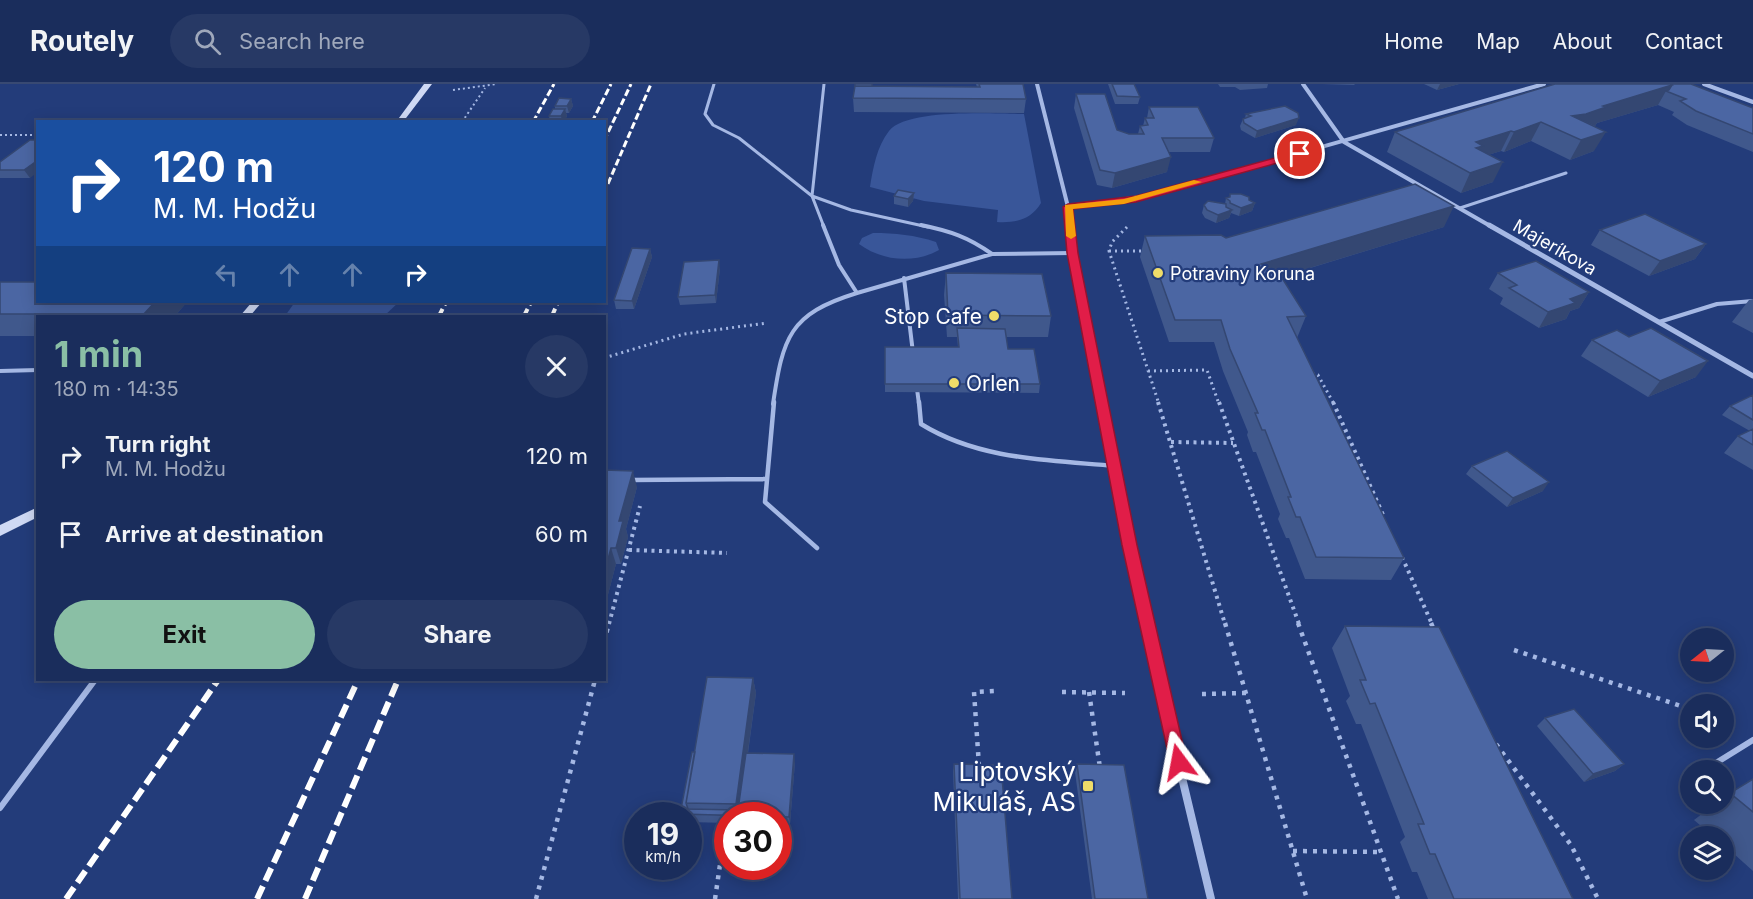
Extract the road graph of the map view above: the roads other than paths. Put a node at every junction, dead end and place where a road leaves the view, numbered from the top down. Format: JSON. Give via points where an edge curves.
{"nodes":[{"id":1,"x":428,"y":84,"type":"edge"},
{"id":2,"x":714,"y":84,"type":"edge"},
{"id":3,"x":824,"y":84,"type":"edge"},
{"id":4,"x":1037,"y":84,"type":"edge"},
{"id":5,"x":1303,"y":84,"type":"edge"},
{"id":6,"x":1544,"y":84,"type":"edge"},
{"id":7,"x":1704,"y":84,"type":"edge"},
{"id":8,"x":1753,"y":102,"type":"edge"},
{"id":9,"x":401,"y":120,"type":"edge"},
{"id":10,"x":1344,"y":142,"type":"junction"},
{"id":11,"x":1566,"y":173,"type":"dead end"},
{"id":12,"x":812,"y":196,"type":"junction"},
{"id":13,"x":1068,"y":207,"type":"junction"},
{"id":14,"x":1460,"y":208,"type":"junction"},
{"id":15,"x":1072,"y":253,"type":"junction"},
{"id":16,"x":992,"y":254,"type":"junction"},
{"id":17,"x":904,"y":278,"type":"junction"},
{"id":18,"x":857,"y":293,"type":"junction"},
{"id":19,"x":1753,"y":301,"type":"edge"},
{"id":20,"x":256,"y":303,"type":"edge"},
{"id":21,"x":246,"y":315,"type":"edge"},
{"id":22,"x":1659,"y":322,"type":"junction"},
{"id":23,"x":913,"y":356,"type":"edge"},
{"id":24,"x":0,"y":370,"type":"edge"},
{"id":25,"x":36,"y":370,"type":"edge"},
{"id":26,"x":1753,"y":376,"type":"edge"},
{"id":27,"x":915,"y":379,"type":"edge"},
{"id":28,"x":1115,"y":466,"type":"junction"},
{"id":29,"x":767,"y":479,"type":"junction"},
{"id":30,"x":626,"y":480,"type":"edge"},
{"id":31,"x":36,"y":512,"type":"edge"},
{"id":32,"x":0,"y":531,"type":"edge"},
{"id":33,"x":817,"y":548,"type":"dead end"},
{"id":34,"x":94,"y":681,"type":"edge"},
{"id":35,"x":1753,"y":740,"type":"edge"},
{"id":36,"x":1721,"y":760,"type":"edge"},
{"id":37,"x":0,"y":808,"type":"edge"},
{"id":38,"x":1211,"y":899,"type":"edge"}],
"edges":[{"from":1,"to":9,"type":"street"},
{"from":2,"to":12,"type":"lane","via":[[705,114],[713,125],[739,138]]},
{"from":3,"to":12,"type":"lane"},
{"from":4,"to":13,"type":"street"},
{"from":5,"to":10,"type":"street"},
{"from":6,"to":10,"type":"street"},
{"from":7,"to":8,"type":"street"},
{"from":10,"to":13,"type":"street","via":[[1148,196]]},
{"from":10,"to":14,"type":"street","name":"Majeríkova"},
{"from":11,"to":14,"type":"lane"},
{"from":12,"to":16,"type":"lane","via":[[851,210],[952,232]]},
{"from":12,"to":18,"type":"lane","via":[[839,265]]},
{"from":13,"to":15,"type":"street"},
{"from":14,"to":22,"type":"street","name":"Majeríkova"},
{"from":15,"to":16,"type":"lane"},
{"from":15,"to":28,"type":"street"},
{"from":16,"to":17,"type":"lane"},
{"from":17,"to":18,"type":"lane"},
{"from":17,"to":23,"type":"lane"},
{"from":18,"to":29,"type":"lane","via":[[809,312],[794,326],[784,346]]},
{"from":19,"to":22,"type":"lane","via":[[1693,310]]},
{"from":20,"to":21,"type":"street"},
{"from":22,"to":26,"type":"street","name":"Majeríkova"},
{"from":24,"to":25,"type":"lane"},
{"from":27,"to":28,"type":"lane","via":[[921,424],[935,435],[1016,456]]},
{"from":28,"to":38,"type":"street","via":[[1143,613]]},
{"from":29,"to":30,"type":"lane"},
{"from":29,"to":33,"type":"lane","via":[[765,502]]},
{"from":31,"to":32,"type":"street"},
{"from":34,"to":37,"type":"lane"},
{"from":35,"to":36,"type":"lane"}]}
